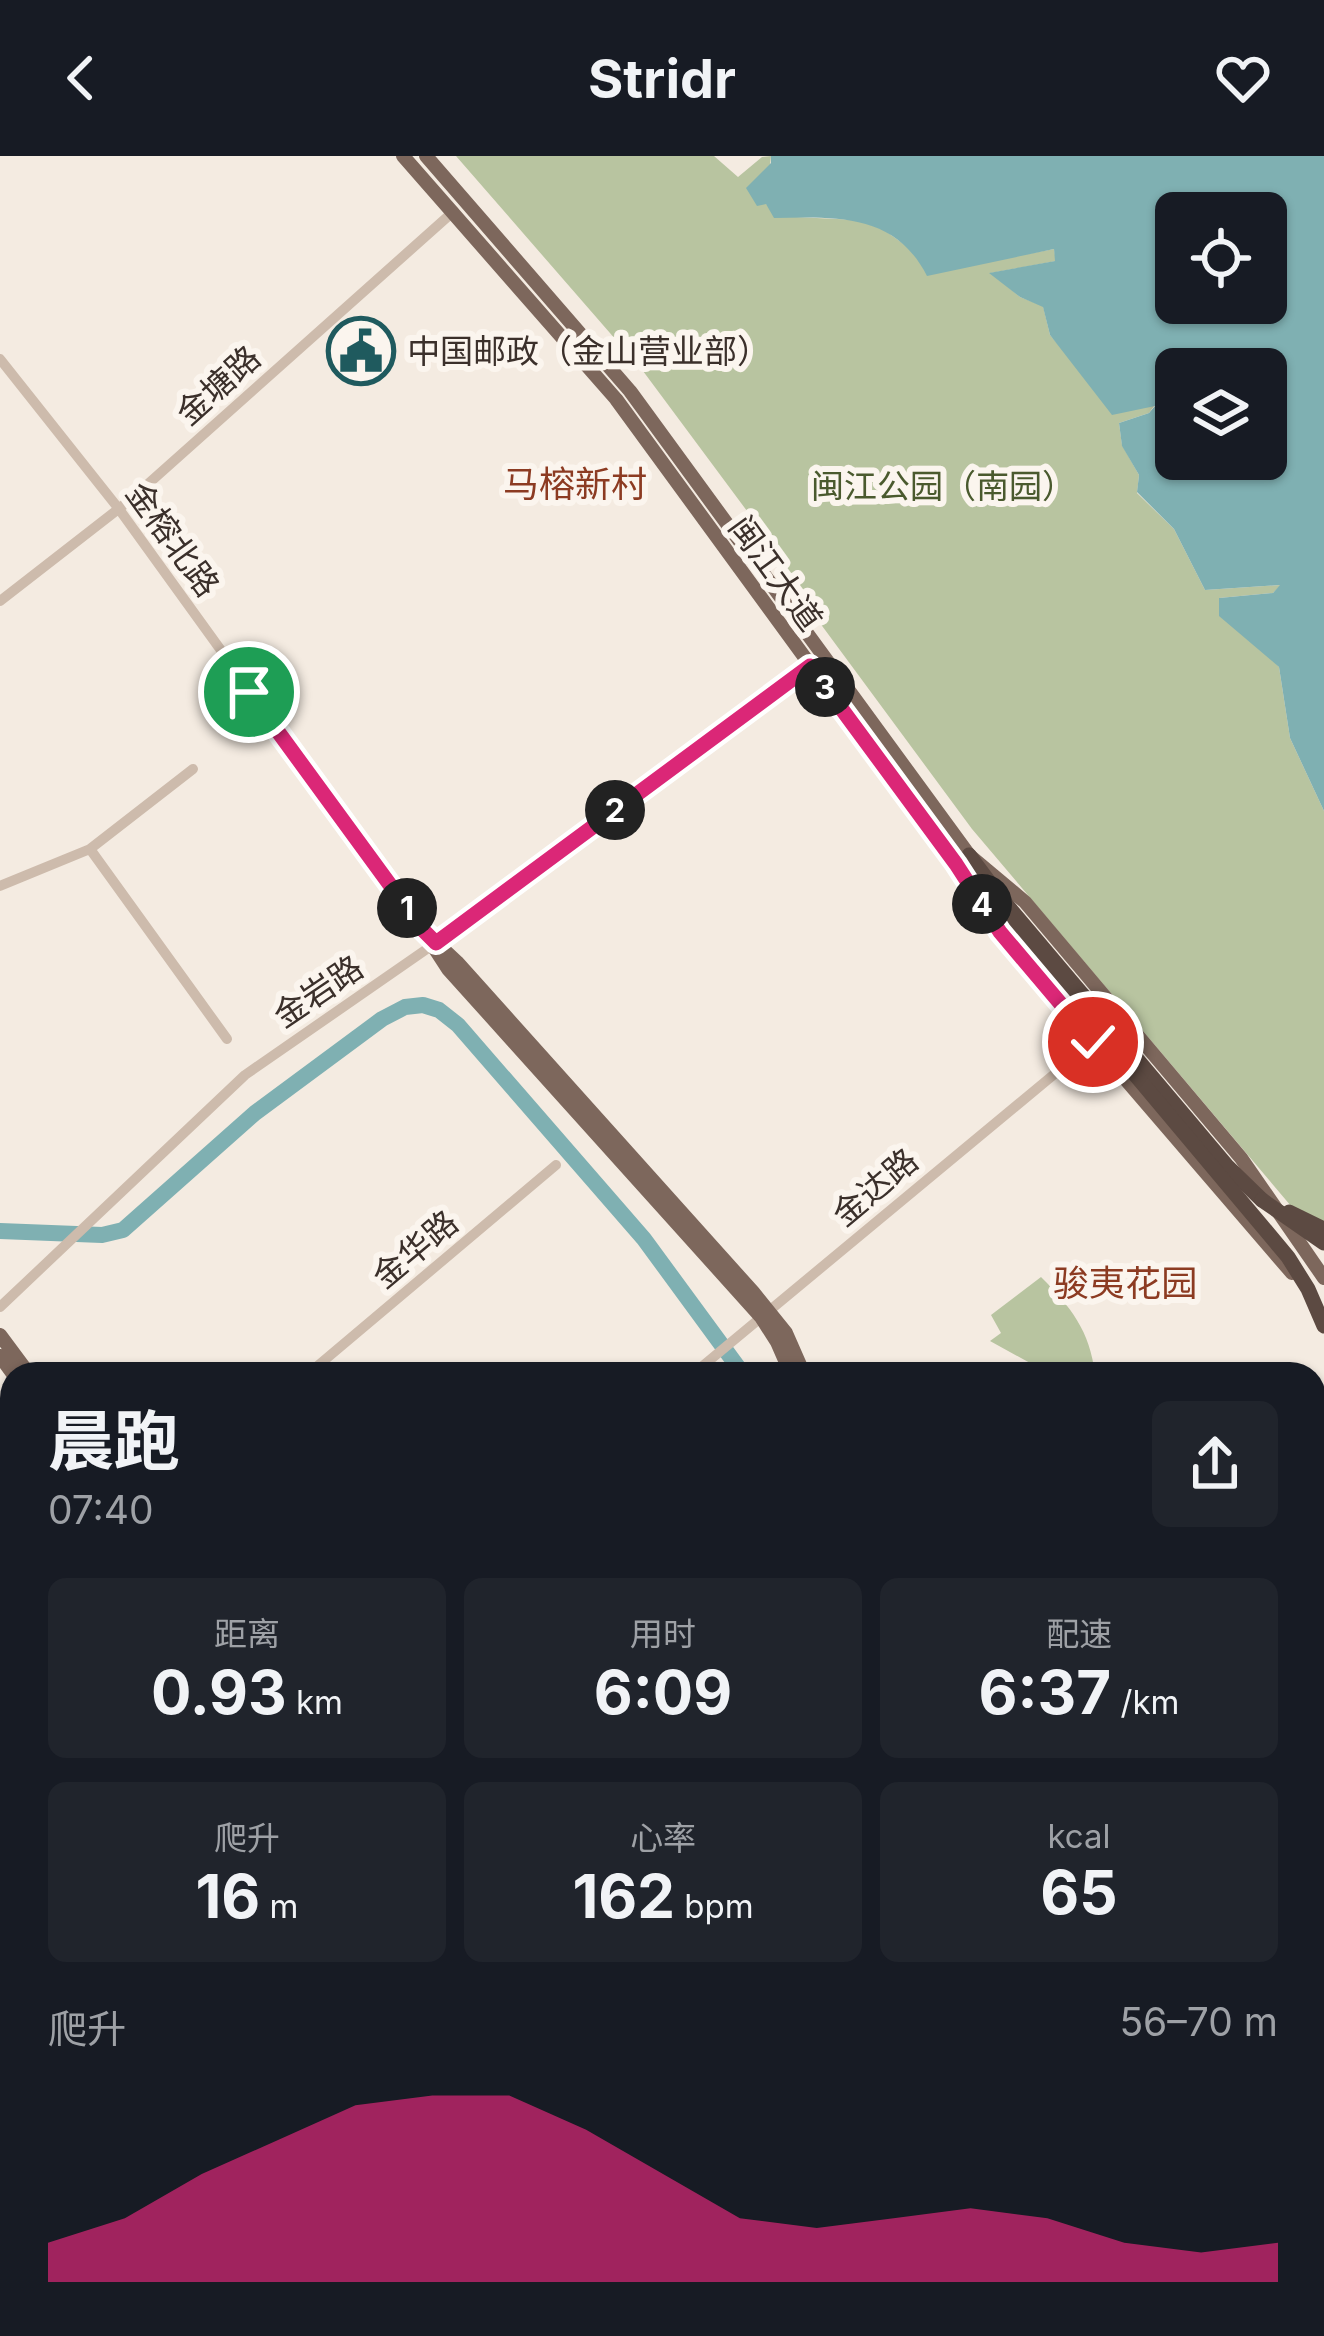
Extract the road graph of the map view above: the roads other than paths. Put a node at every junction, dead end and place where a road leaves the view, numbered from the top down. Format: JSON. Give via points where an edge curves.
{"nodes":[{"id":1,"x":403,"y":156,"type":"edge"},
{"id":2,"x":426,"y":156,"type":"edge"},
{"id":3,"x":466,"y":201,"type":"junction"},
{"id":4,"x":453,"y":212,"type":"junction"},
{"id":5,"x":0,"y":359,"type":"edge"},
{"id":6,"x":119,"y":509,"type":"junction"},
{"id":7,"x":0,"y":602,"type":"edge"},
{"id":8,"x":810,"y":666,"type":"junction"},
{"id":9,"x":193,"y":769,"type":"dead end"},
{"id":10,"x":90,"y":849,"type":"junction"},
{"id":11,"x":963,"y":859,"type":"junction"},
{"id":12,"x":0,"y":886,"type":"edge"},
{"id":13,"x":423,"y":930,"type":"joint"},
{"id":14,"x":435,"y":944,"type":"junction"},
{"id":15,"x":1084,"y":1005,"type":"junction"},
{"id":16,"x":227,"y":1039,"type":"dead end"},
{"id":17,"x":1093,"y":1042,"type":"junction"},
{"id":18,"x":556,"y":1165,"type":"dead end"},
{"id":19,"x":1262,"y":1200,"type":"junction"},
{"id":20,"x":1324,"y":1228,"type":"edge"},
{"id":21,"x":1324,"y":1243,"type":"edge"},
{"id":22,"x":1324,"y":1278,"type":"edge"},
{"id":23,"x":0,"y":1307,"type":"edge"},
{"id":24,"x":1324,"y":1309,"type":"edge"},
{"id":25,"x":764,"y":1313,"type":"junction"},
{"id":26,"x":1324,"y":1326,"type":"edge"},
{"id":27,"x":0,"y":1335,"type":"edge"},
{"id":28,"x":20,"y":1362,"type":"edge"},
{"id":29,"x":322,"y":1362,"type":"edge"},
{"id":30,"x":708,"y":1362,"type":"edge"},
{"id":31,"x":785,"y":1362,"type":"edge"},
{"id":32,"x":799,"y":1362,"type":"edge"}],
"edges":[{"from":1,"to":4,"type":"main road","name":"闽江大道"},
{"from":2,"to":3,"type":"main road","name":"闽江大道"},
{"from":3,"to":4,"type":"street","name":"金塘路"},
{"from":3,"to":11,"type":"main road","name":"闽江大道","via":[[630,391]]},
{"from":4,"to":6,"type":"street","name":"金塘路"},
{"from":4,"to":8,"type":"main road","name":"闽江大道","via":[[616,399]]},
{"from":5,"to":6,"type":"street","name":"金榕北路"},
{"from":6,"to":7,"type":"street","name":"金塘路"},
{"from":6,"to":13,"type":"street","name":"金榕北路"},
{"from":8,"to":11,"type":"main road","name":"闽江大道"},
{"from":8,"to":14,"type":"street","name":"金岩路"},
{"from":9,"to":10,"type":"street"},
{"from":10,"to":12,"type":"street"},
{"from":10,"to":16,"type":"street"},
{"from":11,"to":15,"type":"highway"},
{"from":11,"to":17,"type":"main road","name":"闽江大道","via":[[1000,932]]},
{"from":11,"to":22,"type":"main road","name":"闽江大道","via":[[1025,902],[1241,1158]]},
{"from":13,"to":14,"type":"main road","name":"金榕北路"},
{"from":14,"to":23,"type":"street","name":"金岩路","via":[[245,1075]]},
{"from":14,"to":25,"type":"main road","name":"金榕北路"},
{"from":15,"to":19,"type":"highway"},
{"from":15,"to":26,"type":"highway","bridge":true,"via":[[1288,1257]]},
{"from":17,"to":24,"type":"main road","name":"闽江大道"},
{"from":17,"to":25,"type":"street","name":"金达路"},
{"from":18,"to":29,"type":"street","name":"金华路"},
{"from":19,"to":20,"type":"highway","bridge":true},
{"from":19,"to":21,"type":"highway","bridge":true},
{"from":25,"to":30,"type":"street","name":"金达路"},
{"from":25,"to":31,"type":"main road","name":"金榕北路"},
{"from":25,"to":32,"type":"main road","name":"金榕北路","via":[[786,1333]]},
{"from":27,"to":28,"type":"main road"}]}
